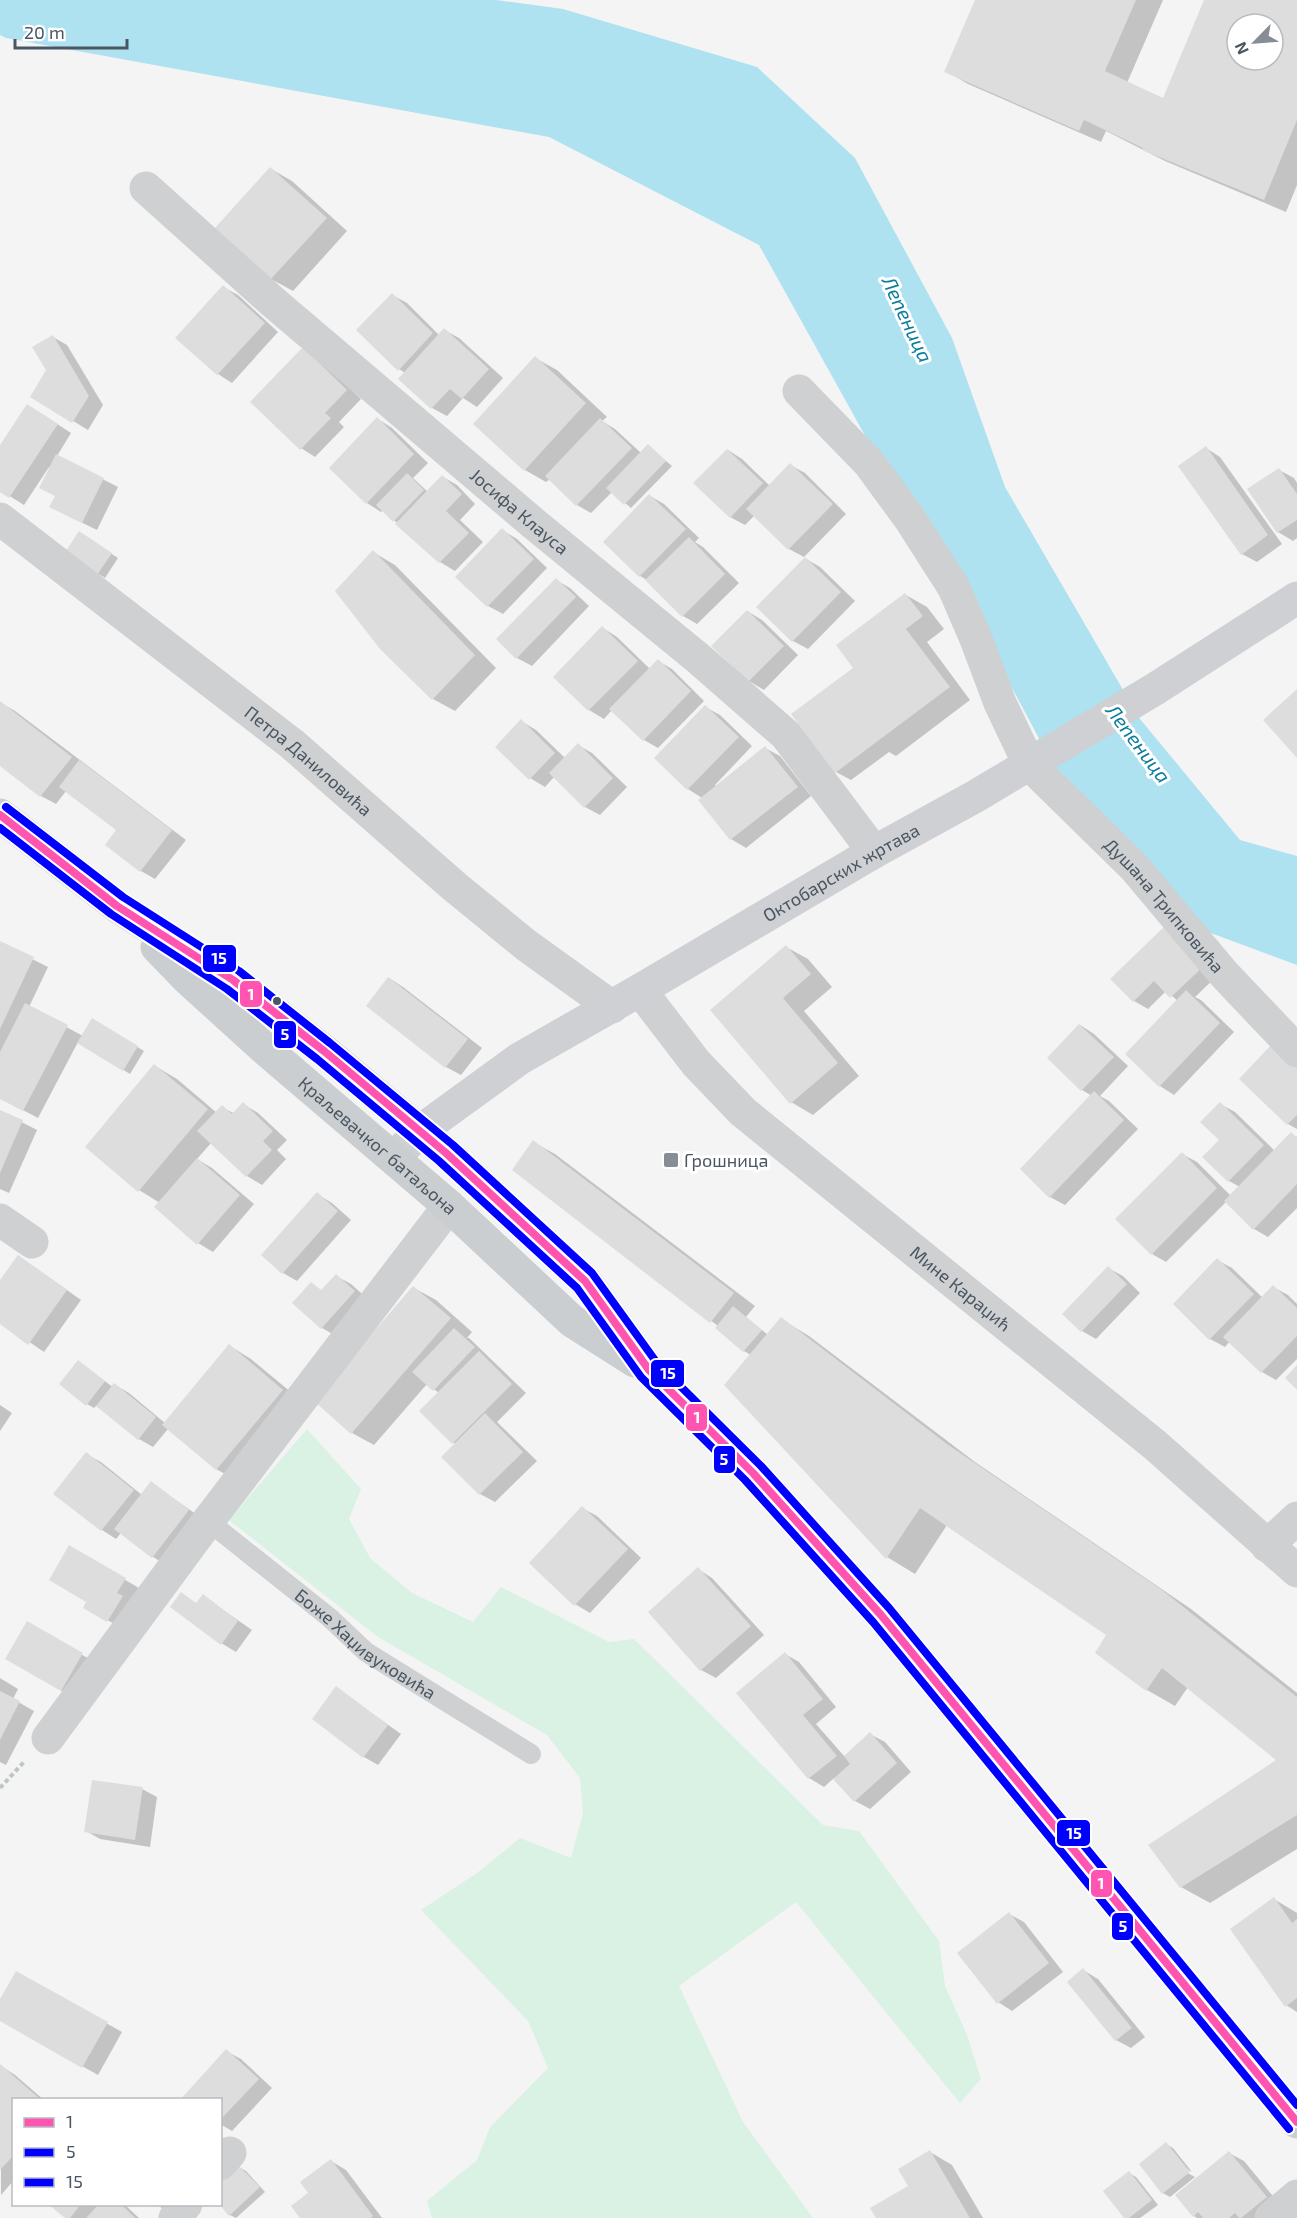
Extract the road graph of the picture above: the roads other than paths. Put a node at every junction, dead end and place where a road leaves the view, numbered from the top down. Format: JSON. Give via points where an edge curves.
{"nodes":[{"id":1,"x":146,"y":188,"type":"dead end"},
{"id":2,"x":800,"y":391,"type":"dead end"},
{"id":3,"x":0,"y":519,"type":"edge"},
{"id":4,"x":1297,"y":598,"type":"edge"},
{"id":5,"x":1029,"y":764,"type":"junction"},
{"id":6,"x":0,"y":815,"type":"edge"},
{"id":7,"x":874,"y":852,"type":"junction"},
{"id":8,"x":117,"y":906,"type":"junction"},
{"id":9,"x":640,"y":990,"type":"junction"},
{"id":10,"x":612,"y":1007,"type":"junction"},
{"id":11,"x":1297,"y":1051,"type":"edge"},
{"id":12,"x":420,"y":1131,"type":"junction"},
{"id":13,"x":394,"y":1158,"type":"junction"},
{"id":14,"x":449,"y":1206,"type":"junction"},
{"id":15,"x":0,"y":1220,"type":"edge"},
{"id":16,"x":32,"y":1242,"type":"dead end"},
{"id":17,"x":649,"y":1370,"type":"junction"},
{"id":18,"x":1297,"y":1518,"type":"edge"},
{"id":19,"x":208,"y":1521,"type":"junction"},
{"id":20,"x":1267,"y":1546,"type":"junction"},
{"id":21,"x":1297,"y":1571,"type":"edge"},
{"id":22,"x":48,"y":1738,"type":"dead end"},
{"id":23,"x":531,"y":1754,"type":"dead end"},
{"id":24,"x":1297,"y":2122,"type":"edge"},
{"id":25,"x":185,"y":2206,"type":"edge"},
{"id":26,"x":175,"y":2218,"type":"edge"}],
"edges":[{"from":1,"to":7,"type":"street","name":"Јосифа Клауса","via":[[273,302],[786,735]]},
{"from":2,"to":5,"type":"street","via":[[869,464],[954,588]]},
{"from":3,"to":10,"type":"street","name":"Петра Даниловића","via":[[292,744],[526,945]]},
{"from":4,"to":5,"type":"street","name":"Октобарских жртава"},
{"from":5,"to":7,"type":"street","name":"Октобарских жртава"},
{"from":5,"to":11,"type":"street","name":"Душана Трипковића","via":[[1134,867],[1224,974]]},
{"from":6,"to":8,"type":"main road","name":"Краљевачког батаљона"},
{"from":7,"to":9,"type":"street","name":"Октобарских жртава"},
{"from":8,"to":12,"type":"main road","name":"Краљевачког батаљона","via":[[233,980]]},
{"from":8,"to":13,"type":"main road","name":"Краљевачког батаљона","via":[[188,979]]},
{"from":9,"to":10,"type":"street","name":"Октобарских жртава"},
{"from":9,"to":20,"type":"street","name":"Мине Караџић","via":[[696,1063],[743,1112],[1155,1445]]},
{"from":10,"to":12,"type":"street","name":"Октобарских жртава","via":[[519,1059]]},
{"from":12,"to":13,"type":"street","name":"Октобарских жртава"},
{"from":12,"to":17,"type":"main road","name":"Краљевачког батаљона","via":[[585,1281]]},
{"from":13,"to":14,"type":"main road","name":"Краљевачког батаљона"},
{"from":14,"to":17,"type":"main road","name":"Краљевачког батаљона","via":[[572,1321]]},
{"from":14,"to":19,"type":"street"},
{"from":15,"to":16,"type":"street"},
{"from":17,"to":24,"type":"main road","name":"Краљевачког батаљона","via":[[753,1473],[881,1615]]},
{"from":18,"to":20,"type":"street"},
{"from":19,"to":22,"type":"street"},
{"from":19,"to":23,"type":"lane","name":"Боже Хаџивуковића","via":[[330,1618],[366,1652]]},
{"from":20,"to":21,"type":"street","name":"Мине Караџић"},
{"from":25,"to":26,"type":"street"}]}
